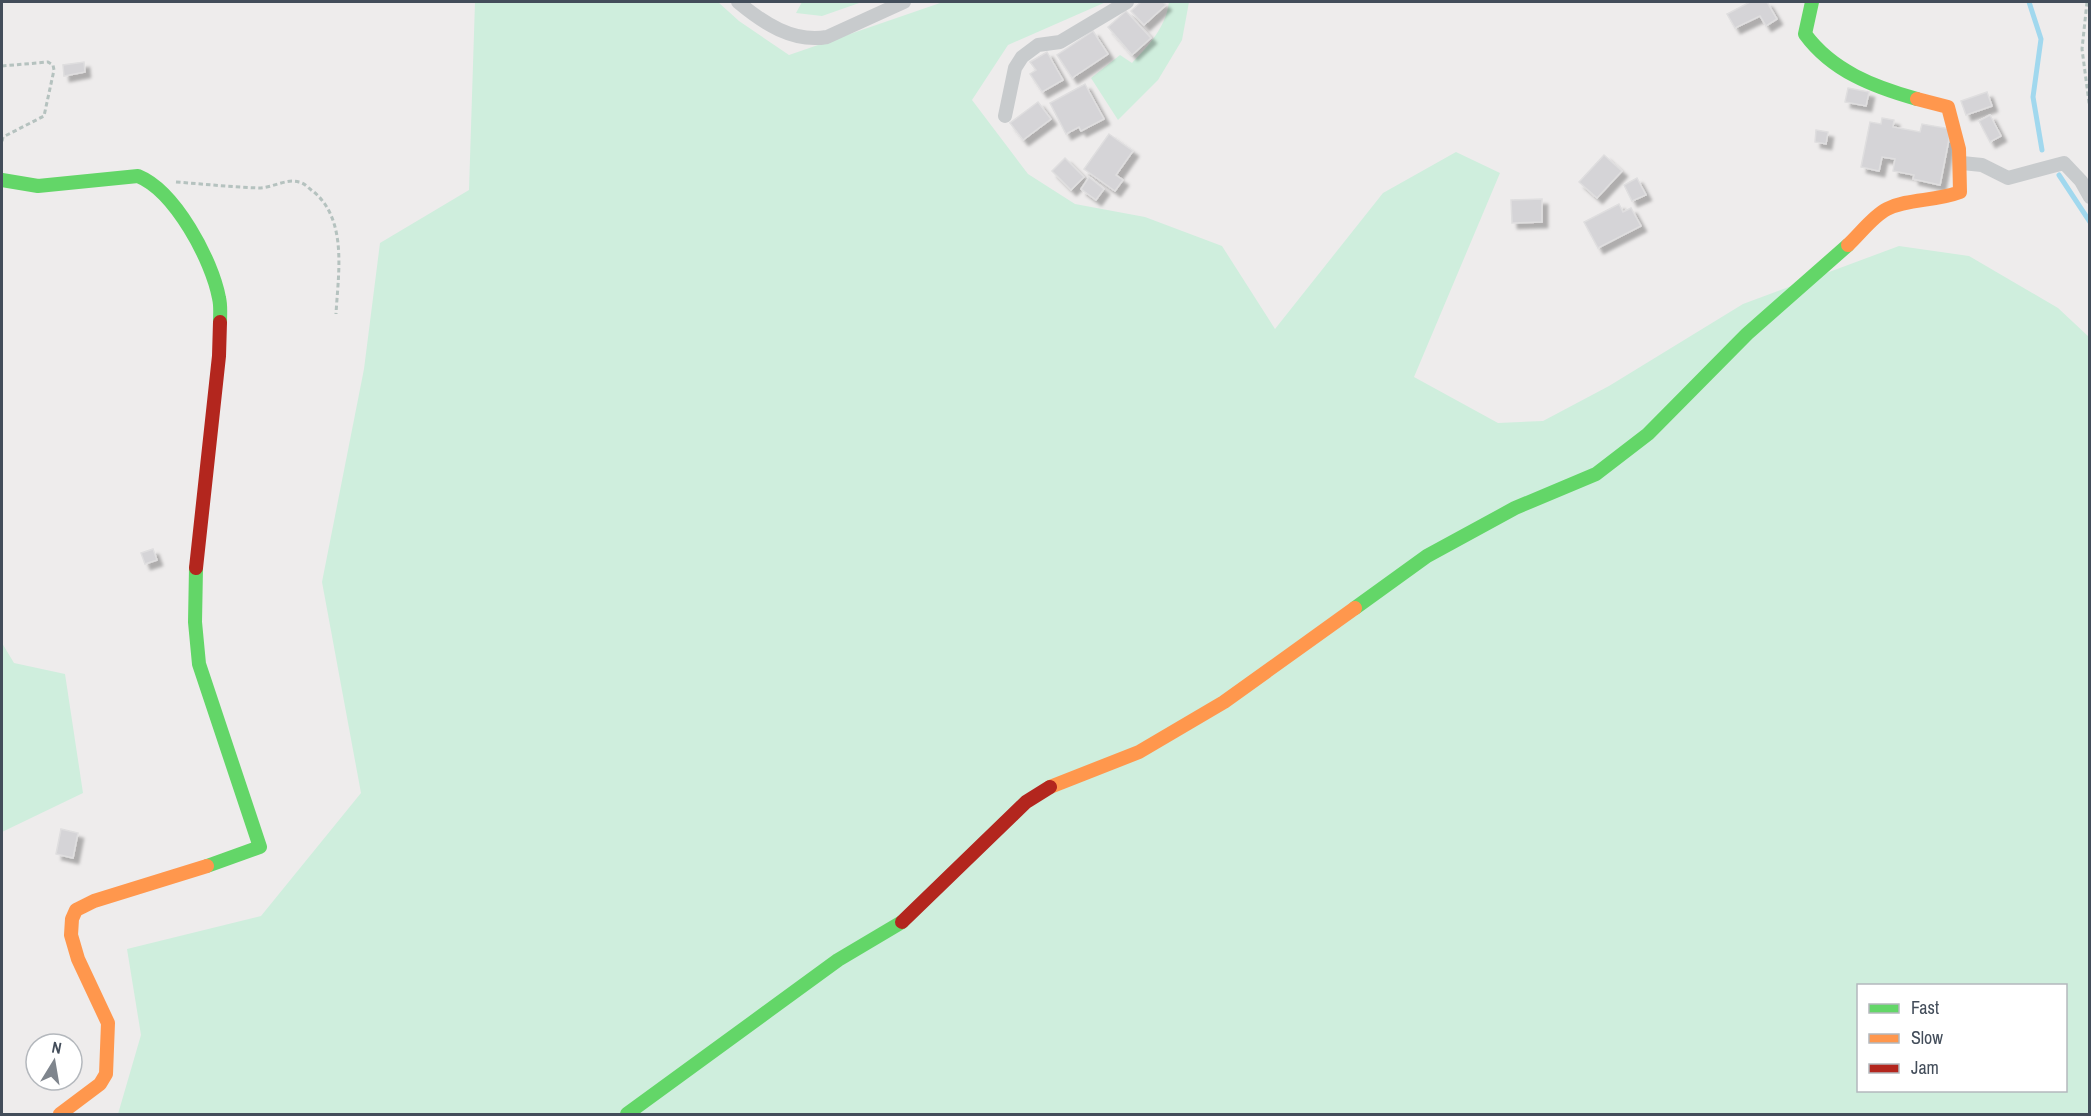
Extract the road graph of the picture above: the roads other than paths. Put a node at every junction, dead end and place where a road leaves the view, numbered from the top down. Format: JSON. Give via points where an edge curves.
{"nodes":[{"id":1,"x":738,"y":2,"type":"edge"},
{"id":2,"x":904,"y":2,"type":"edge"},
{"id":3,"x":1127,"y":2,"type":"edge"},
{"id":4,"x":1812,"y":2,"type":"edge"},
{"id":5,"x":1005,"y":116,"type":"dead end"},
{"id":6,"x":1962,"y":163,"type":"junction"},
{"id":7,"x":2,"y":180,"type":"edge"},
{"id":8,"x":2090,"y":197,"type":"edge"},
{"id":9,"x":60,"y":1114,"type":"edge"},
{"id":10,"x":627,"y":1114,"type":"edge"}],
"edges":[{"from":1,"to":2,"type":"street","via":[[784,33],[815,39]]},
{"from":3,"to":5,"type":"street","via":[[1060,42],[1038,45],[1022,57],[1015,68]]},
{"from":4,"to":6,"type":"street","via":[[1805,34],[1814,50],[1842,70],[1914,99],[1948,107]]},
{"from":6,"to":8,"type":"street","via":[[1982,165],[2008,178],[2064,163]]},
{"from":6,"to":10,"type":"street","via":[[1960,192],[1940,200],[1903,203],[1884,210],[1819,273],[1747,334],[1648,434],[1596,474],[1515,508],[1427,556],[1224,702],[1139,752],[1033,797],[902,922],[838,960]]},
{"from":7,"to":9,"type":"street","via":[[38,186],[117,176],[153,182],[198,243],[211,268],[220,300],[219,356],[195,576],[195,622],[199,664],[260,847],[76,910],[71,934],[78,959],[108,1023],[105,1074],[100,1084]]}]}
